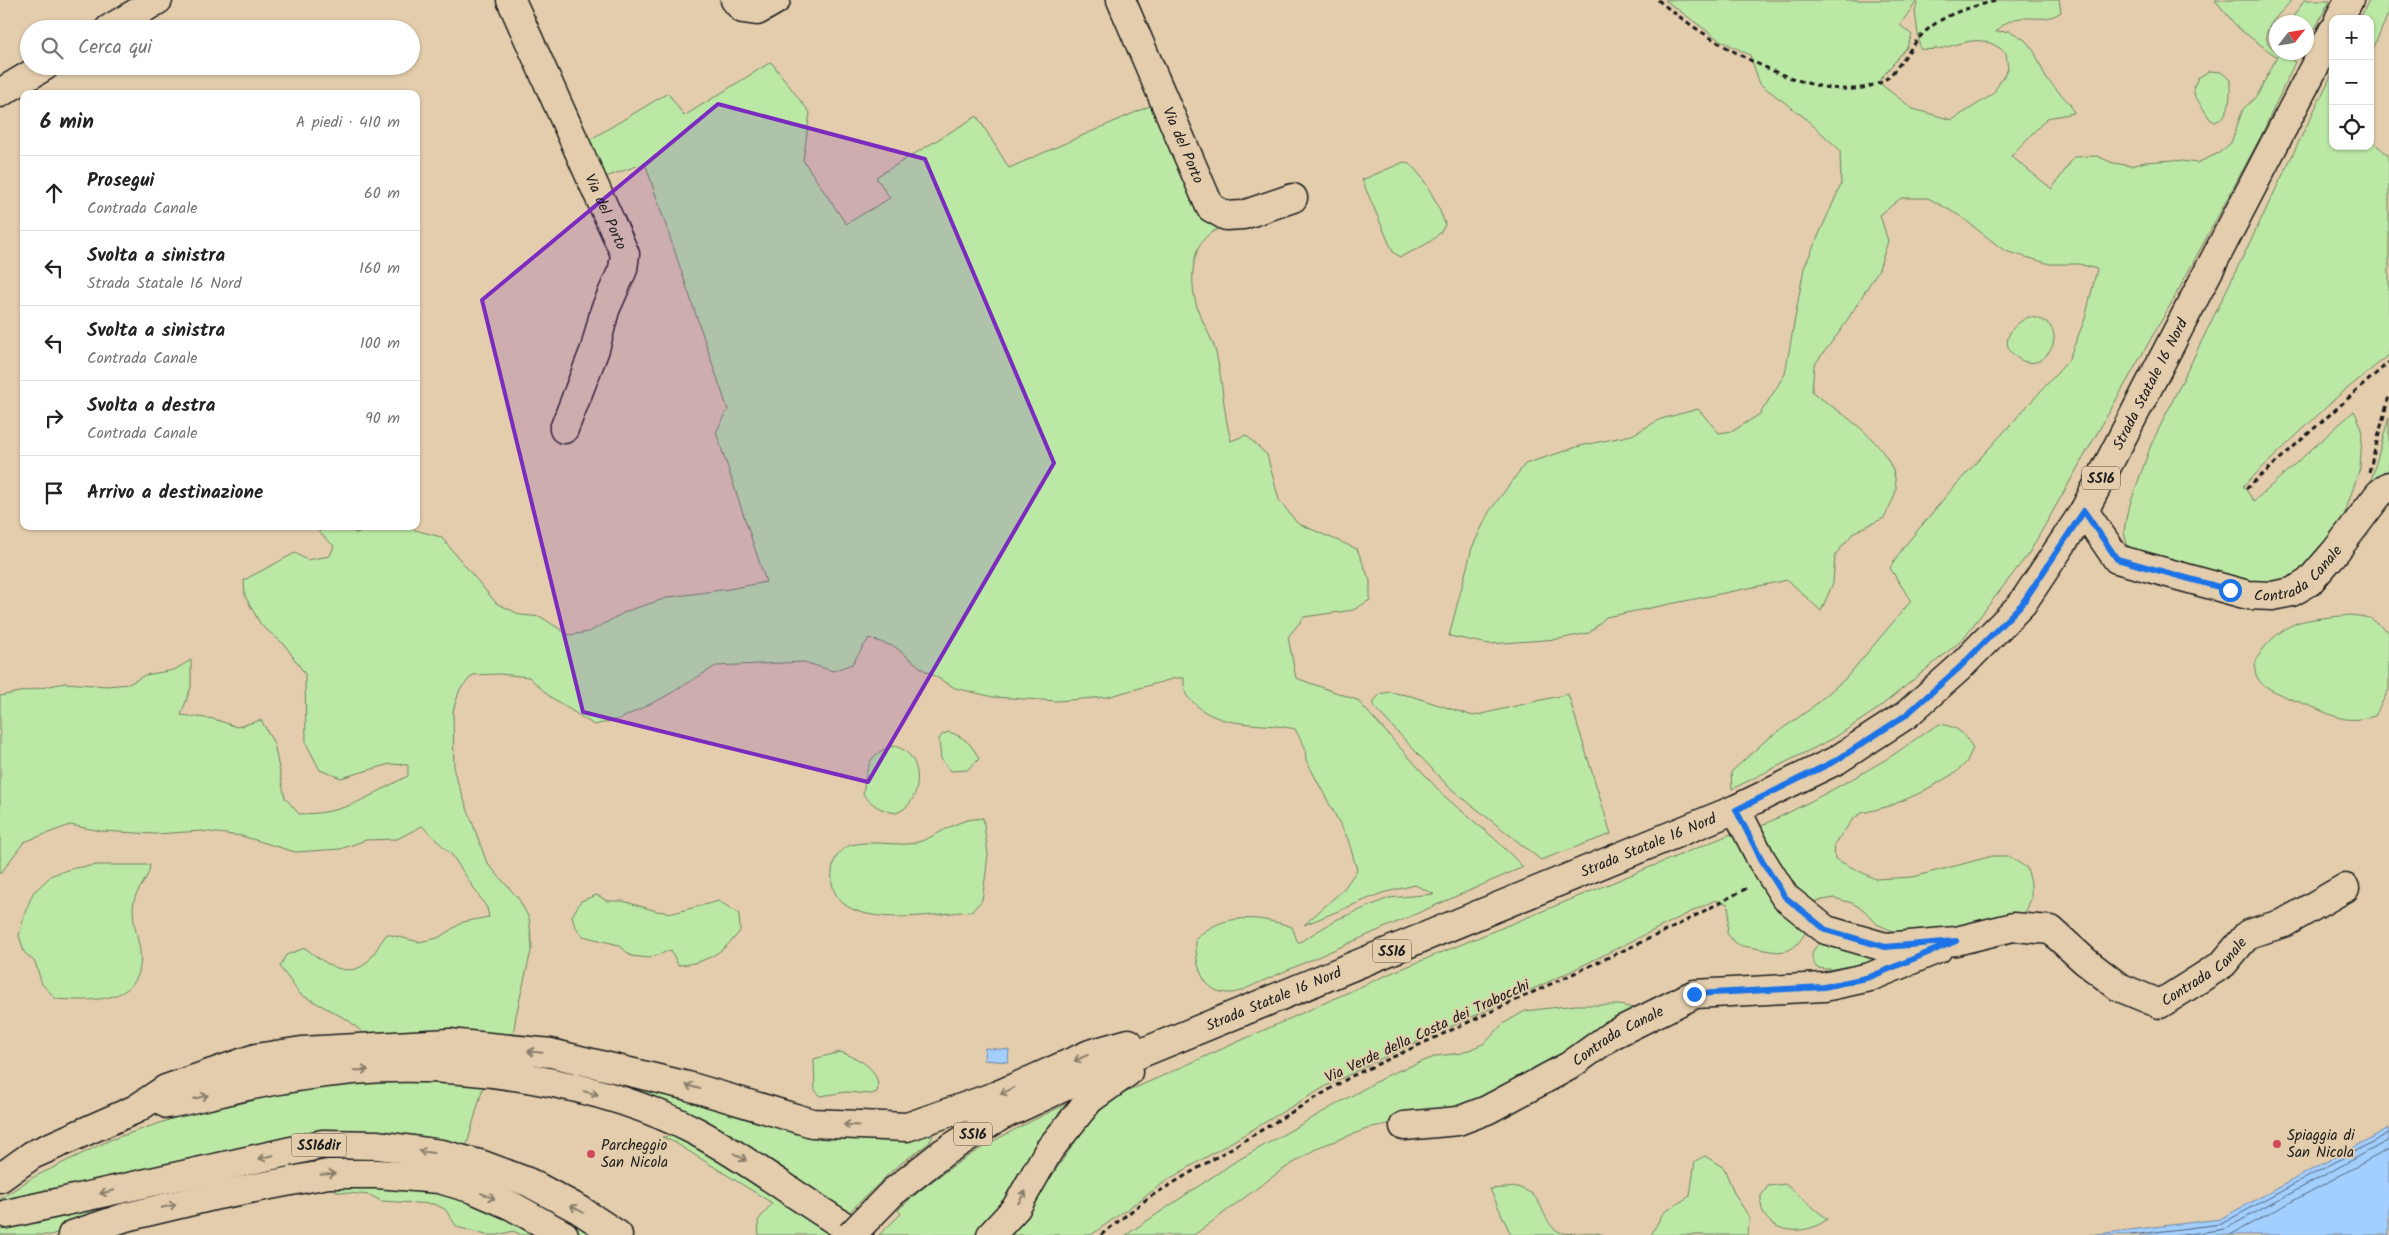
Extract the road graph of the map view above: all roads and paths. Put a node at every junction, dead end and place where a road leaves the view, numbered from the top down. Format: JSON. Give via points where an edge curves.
{"nodes":[{"id":1,"x":158,"y":0,"type":"edge"},
{"id":2,"x":511,"y":0,"type":"edge"},
{"id":3,"x":735,"y":0,"type":"edge"},
{"id":4,"x":776,"y":0,"type":"edge"},
{"id":5,"x":1121,"y":0,"type":"edge"},
{"id":6,"x":1658,"y":0,"type":"edge"},
{"id":7,"x":2349,"y":0,"type":"edge"},
{"id":8,"x":1996,"y":1,"type":"edge"},
{"id":9,"x":2341,"y":15,"type":"edge"},
{"id":10,"x":124,"y":20,"type":"edge"},
{"id":11,"x":2329,"y":39,"type":"edge"},
{"id":12,"x":29,"y":75,"type":"edge"},
{"id":13,"x":0,"y":92,"type":"edge"},
{"id":14,"x":1293,"y":198,"type":"dead end"},
{"id":15,"x":2389,"y":362,"type":"edge"},
{"id":16,"x":2389,"y":396,"type":"edge"},
{"id":17,"x":564,"y":428,"type":"dead end"},
{"id":18,"x":2379,"y":480,"type":"edge"},
{"id":19,"x":2246,"y":489,"type":"dead end"},
{"id":20,"x":2084,"y":511,"type":"junction"},
{"id":21,"x":1736,"y":810,"type":"junction"},
{"id":22,"x":1749,"y":887,"type":"dead end"},
{"id":23,"x":2344,"y":888,"type":"dead end"},
{"id":24,"x":1956,"y":941,"type":"junction"},
{"id":25,"x":1248,"y":1010,"type":"junction"},
{"id":26,"x":1171,"y":1041,"type":"junction"},
{"id":27,"x":136,"y":1109,"type":"junction"},
{"id":28,"x":1404,"y":1126,"type":"dead end"},
{"id":29,"x":0,"y":1178,"type":"edge"},
{"id":30,"x":7,"y":1214,"type":"dead end"},
{"id":31,"x":72,"y":1235,"type":"edge"},
{"id":32,"x":564,"y":1235,"type":"edge"},
{"id":33,"x":618,"y":1235,"type":"edge"},
{"id":34,"x":851,"y":1235,"type":"edge"},
{"id":35,"x":859,"y":1235,"type":"edge"},
{"id":36,"x":991,"y":1235,"type":"edge"},
{"id":37,"x":1101,"y":1235,"type":"edge"}],
"edges":[{"from":1,"to":10,"type":"main road"},
{"from":2,"to":17,"type":"main road","name":"Via del Porto","via":[[625,254],[624,269],[604,310],[595,349]]},
{"from":3,"to":4,"type":"main road","via":[[743,9],[757,11]]},
{"from":5,"to":14,"type":"main road","name":"Via del Porto","via":[[1210,207],[1226,216],[1242,216]]},
{"from":6,"to":8,"type":"path","via":[[1706,36],[1779,73],[1826,89],[1859,90],[1886,80],[1927,30],[1957,10]]},
{"from":7,"to":9,"type":"main road"},
{"from":11,"to":20,"type":"main road","name":"Strada Statale 16 Nord","number":"SS16"},
{"from":12,"to":13,"type":"main road"},
{"from":15,"to":19,"type":"path"},
{"from":16,"to":18,"type":"path"},
{"from":18,"to":20,"type":"main road","name":"Contrada Canale","via":[[2379,494],[2309,582],[2292,592],[2272,596],[2248,596],[2117,559]]},
{"from":20,"to":21,"type":"main road","name":"Strada Statale 16 Nord","number":"SS16","via":[[2022,604],[1966,662],[1906,715],[1837,760]]},
{"from":21,"to":24,"type":"main road","name":"Contrada Canale","via":[[1785,897],[1826,930],[1885,947]]},
{"from":21,"to":25,"type":"main road","name":"Strada Statale 16 Nord","number":"SS16"},
{"from":22,"to":37,"type":"path","name":"Via Verde della Costa dei Trabocchi","via":[[1674,927],[1352,1076],[1148,1198]]},
{"from":23,"to":24,"type":"main road","name":"Contrada Canale","via":[[2284,923],[2248,934],[2224,964],[2160,1004],[2119,987],[2051,930],[2013,927]]},
{"from":24,"to":28,"type":"main road","name":"Contrada Canale","via":[[1870,977],[1824,987],[1694,994],[1612,1035],[1569,1066],[1487,1110],[1458,1121]]},
{"from":25,"to":26,"type":"main road","name":"Strada Statale 16 Nord","number":"SS16"},
{"from":25,"to":27,"type":"main road","one_way":true,"via":[[1090,1054],[998,1095],[907,1127],[812,1123],[688,1086],[550,1053],[449,1043],[302,1051],[256,1058],[166,1089]]},
{"from":26,"to":34,"type":"main road","name":"Strada Statale 16 Nord","number":"SS16","bridge":true,"via":[[1001,1116],[944,1152],[893,1192]]},
{"from":36,"to":26,"type":"main road","one_way":true,"via":[[1016,1208],[1049,1150],[1090,1099]]},
{"from":27,"to":29,"type":"main road","via":[[32,1155]]},
{"from":27,"to":35,"type":"main road","one_way":true,"via":[[264,1083],[353,1070],[452,1068],[530,1079],[618,1099],[696,1132],[770,1175],[815,1209]]},
{"from":33,"to":30,"type":"main road","number":"SS16dir","one_way":true,"via":[[528,1182],[484,1165],[442,1154],[378,1145],[323,1144]]},
{"from":31,"to":32,"type":"main road","number":"SS16dir","one_way":true,"via":[[126,1217],[218,1195],[328,1174],[439,1179],[512,1206]]}]}
